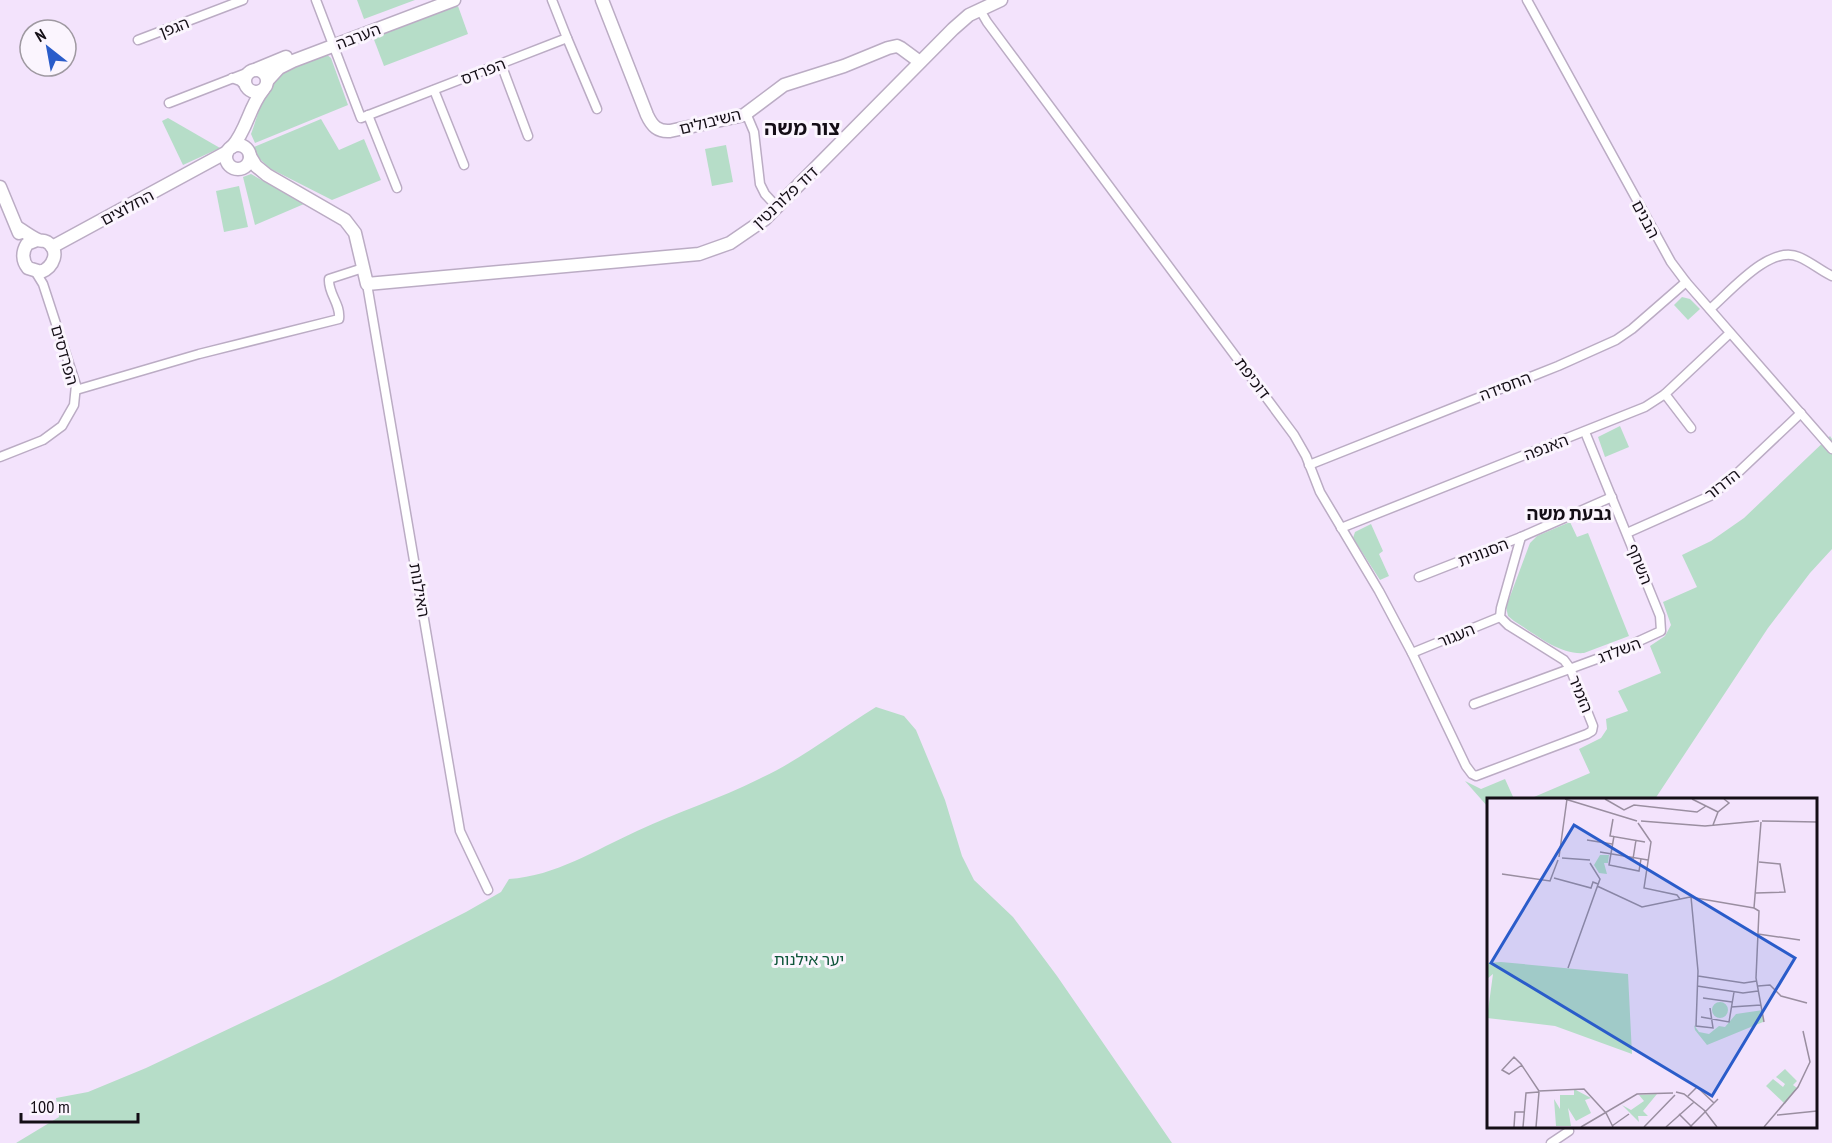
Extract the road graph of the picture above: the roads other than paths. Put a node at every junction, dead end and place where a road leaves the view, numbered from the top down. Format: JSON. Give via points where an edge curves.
{"nodes":[{"id":1,"x":243,"y":0,"type":"edge"},
{"id":2,"x":316,"y":0,"type":"edge"},
{"id":3,"x":436,"y":0,"type":"edge"},
{"id":4,"x":454,"y":0,"type":"edge"},
{"id":5,"x":552,"y":0,"type":"edge"},
{"id":6,"x":602,"y":0,"type":"edge"},
{"id":7,"x":1001,"y":0,"type":"edge"},
{"id":8,"x":1527,"y":0,"type":"edge"},
{"id":9,"x":980,"y":10,"type":"junction"},
{"id":10,"x":567,"y":38,"type":"junction"},
{"id":11,"x":138,"y":40,"type":"dead end"},
{"id":12,"x":332,"y":43,"type":"junction"},
{"id":13,"x":920,"y":62,"type":"junction"},
{"id":14,"x":501,"y":64,"type":"junction"},
{"id":15,"x":253,"y":71,"type":"junction"},
{"id":16,"x":232,"y":78,"type":"junction"},
{"id":17,"x":265,"y":85,"type":"junction"},
{"id":18,"x":248,"y":88,"type":"junction"},
{"id":19,"x":434,"y":90,"type":"junction"},
{"id":20,"x":169,"y":104,"type":"dead end"},
{"id":21,"x":597,"y":109,"type":"dead end"},
{"id":22,"x":251,"y":110,"type":"junction"},
{"id":23,"x":746,"y":113,"type":"junction"},
{"id":24,"x":365,"y":116,"type":"junction"},
{"id":25,"x":246,"y":124,"type":"junction"},
{"id":26,"x":528,"y":136,"type":"dead end"},
{"id":27,"x":230,"y":149,"type":"junction"},
{"id":28,"x":248,"y":153,"type":"junction"},
{"id":29,"x":464,"y":165,"type":"dead end"},
{"id":30,"x":202,"y":166,"type":"junction"},
{"id":31,"x":235,"y":167,"type":"junction"},
{"id":32,"x":267,"y":175,"type":"junction"},
{"id":33,"x":0,"y":187,"type":"edge"},
{"id":34,"x":397,"y":188,"type":"dead end"},
{"id":35,"x":777,"y":207,"type":"junction"},
{"id":36,"x":17,"y":227,"type":"junction"},
{"id":37,"x":37,"y":240,"type":"junction"},
{"id":38,"x":52,"y":247,"type":"junction"},
{"id":39,"x":25,"y":248,"type":"junction"},
{"id":40,"x":363,"y":268,"type":"junction"},
{"id":41,"x":41,"y":270,"type":"junction"},
{"id":42,"x":1832,"y":276,"type":"edge"},
{"id":43,"x":1686,"y":282,"type":"junction"},
{"id":44,"x":367,"y":284,"type":"junction"},
{"id":45,"x":1710,"y":309,"type":"junction"},
{"id":46,"x":1730,"y":333,"type":"junction"},
{"id":47,"x":76,"y":390,"type":"junction"},
{"id":48,"x":1665,"y":394,"type":"junction"},
{"id":49,"x":1801,"y":413,"type":"junction"},
{"id":50,"x":1691,"y":428,"type":"dead end"},
{"id":51,"x":1585,"y":432,"type":"junction"},
{"id":52,"x":1832,"y":449,"type":"edge"},
{"id":53,"x":0,"y":457,"type":"edge"},
{"id":54,"x":1309,"y":465,"type":"junction"},
{"id":55,"x":1612,"y":497,"type":"junction"},
{"id":56,"x":1341,"y":528,"type":"junction"},
{"id":57,"x":1627,"y":533,"type":"junction"},
{"id":58,"x":1521,"y":537,"type":"junction"},
{"id":59,"x":1419,"y":577,"type":"dead end"},
{"id":60,"x":1500,"y":617,"type":"junction"},
{"id":61,"x":1661,"y":631,"type":"joint"},
{"id":62,"x":1412,"y":653,"type":"junction"},
{"id":63,"x":1570,"y":668,"type":"junction"},
{"id":64,"x":1474,"y":704,"type":"dead end"},
{"id":65,"x":1476,"y":776,"type":"joint"},
{"id":66,"x":488,"y":890,"type":"dead end"},
{"id":67,"x":1569,"y":1131,"type":"dead end"},
{"id":68,"x":1551,"y":1143,"type":"edge"}],
"edges":[{"from":1,"to":11,"type":"street","name":"הגפן"},
{"from":2,"to":12,"type":"street"},
{"from":3,"to":12,"type":"street","name":"הערבה"},
{"from":4,"to":12,"type":"street","name":"הערבה"},
{"from":5,"to":10,"type":"street"},
{"from":6,"to":23,"type":"street","name":"השיבולים","via":[[656,129],[670,131]]},
{"from":7,"to":9,"type":"street","name":"דוד פלורנטין"},
{"from":8,"to":43,"type":"street","name":"הבנים","via":[[1660,245]]},
{"from":9,"to":13,"type":"street","name":"דוד פלורנטין","via":[[952,29]]},
{"from":9,"to":54,"type":"street","name":"דוכיפת","via":[[1287,425]]},
{"from":10,"to":14,"type":"street","name":"הפרדס"},
{"from":10,"to":21,"type":"street"},
{"from":12,"to":15,"type":"street","name":"הערבה"},
{"from":12,"to":17,"type":"street","name":"הערבה","via":[[286,64]]},
{"from":12,"to":24,"type":"street"},
{"from":13,"to":23,"type":"street","name":"השיבולים","via":[[897,46],[888,48],[784,85]]},
{"from":13,"to":35,"type":"street","name":"דוד פלורנטין"},
{"from":14,"to":19,"type":"street","name":"הפרדס"},
{"from":14,"to":26,"type":"street"},
{"from":15,"to":16,"type":"street","name":"הערבה"},
{"from":15,"to":17,"type":"street","via":[[264,73]]},
{"from":15,"to":18,"type":"street","via":[[245,78]]},
{"from":16,"to":18,"type":"street"},
{"from":16,"to":20,"type":"street","name":"הערבה"},
{"from":17,"to":18,"type":"street","via":[[256,92]]},
{"from":17,"to":22,"type":"street"},
{"from":18,"to":22,"type":"street"},
{"from":19,"to":24,"type":"street","name":"הפרדס"},
{"from":19,"to":29,"type":"street"},
{"from":22,"to":25,"type":"street"},
{"from":23,"to":35,"type":"street","via":[[754,132],[760,183]]},
{"from":24,"to":34,"type":"street"},
{"from":25,"to":27,"type":"street"},
{"from":25,"to":28,"type":"street"},
{"from":27,"to":28,"type":"street","via":[[240,145]]},
{"from":27,"to":30,"type":"street","name":"החלוצים"},
{"from":27,"to":31,"type":"street","via":[[226,160]]},
{"from":28,"to":31,"type":"street","via":[[249,162]]},
{"from":28,"to":32,"type":"street","name":"החלוצים"},
{"from":30,"to":31,"type":"street","name":"החלוצים"},
{"from":30,"to":38,"type":"street","name":"החלוצים"},
{"from":31,"to":32,"type":"street","name":"החלוצים"},
{"from":32,"to":40,"type":"street","name":"החלוצים","via":[[345,220],[355,233]]},
{"from":33,"to":36,"type":"street"},
{"from":35,"to":44,"type":"street","name":"דוד פלורנטין","via":[[730,243],[699,254]]},
{"from":36,"to":37,"type":"street"},
{"from":36,"to":39,"type":"street"},
{"from":37,"to":38,"type":"street"},
{"from":37,"to":39,"type":"street"},
{"from":38,"to":41,"type":"street","via":[[54,259]]},
{"from":39,"to":41,"type":"street","via":[[23,261],[28,268]]},
{"from":40,"to":44,"type":"street","name":"החלוצים"},
{"from":40,"to":47,"type":"street","via":[[329,279],[339,319]]},
{"from":41,"to":47,"type":"street","name":"הפרדסים"},
{"from":42,"to":45,"type":"street","via":[[1800,257],[1782,255],[1761,264]]},
{"from":43,"to":45,"type":"street","name":"הבנים"},
{"from":43,"to":54,"type":"street","name":"החסידה","via":[[1616,340]]},
{"from":44,"to":66,"type":"street","name":"האילנות","via":[[460,831]]},
{"from":45,"to":46,"type":"street","name":"הבנים"},
{"from":46,"to":48,"type":"street","name":"האנפה"},
{"from":46,"to":49,"type":"street","name":"הבנים"},
{"from":47,"to":53,"type":"street","name":"הפרדסים","via":[[74,405],[62,426],[43,440]]},
{"from":48,"to":50,"type":"street"},
{"from":48,"to":51,"type":"street","name":"האנפה","via":[[1645,407]]},
{"from":49,"to":52,"type":"street","name":"הבנים"},
{"from":49,"to":57,"type":"street","name":"הדרור","via":[[1710,496]]},
{"from":51,"to":55,"type":"street","name":"השחף"},
{"from":51,"to":56,"type":"street","name":"האנפה"},
{"from":54,"to":56,"type":"street","name":"דוכיפת"},
{"from":55,"to":57,"type":"street","name":"השחף"},
{"from":55,"to":58,"type":"street","name":"הסנונית"},
{"from":56,"to":62,"type":"street","name":"דוכיפת"},
{"from":57,"to":61,"type":"street","name":"השחף","via":[[1660,616]]},
{"from":58,"to":59,"type":"street","name":"הסנונית"},
{"from":58,"to":60,"type":"street"},
{"from":60,"to":62,"type":"street","name":"העגור"},
{"from":60,"to":63,"type":"street","name":"הזמיר","via":[[1559,655]]},
{"from":61,"to":63,"type":"street","name":"השלדג"},
{"from":62,"to":65,"type":"street","name":"דוכיפת","via":[[1466,766]]},
{"from":63,"to":64,"type":"street","name":"השלדג"},
{"from":63,"to":65,"type":"street","name":"הזמיר","via":[[1592,720],[1592,731]]},
{"from":67,"to":68,"type":"street"}]}
